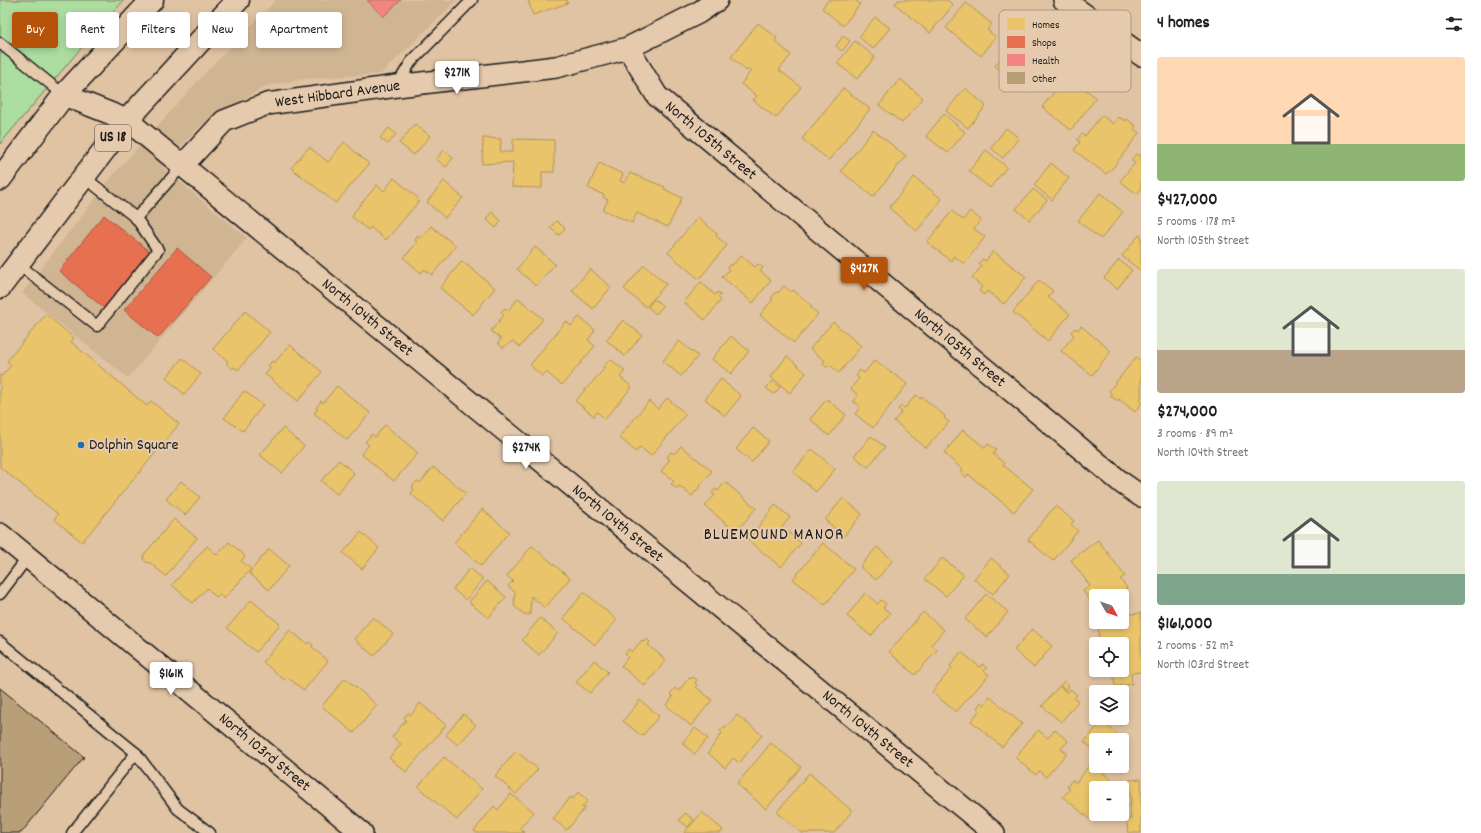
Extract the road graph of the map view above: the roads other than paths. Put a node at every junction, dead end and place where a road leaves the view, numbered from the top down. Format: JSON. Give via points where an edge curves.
{"nodes":[{"id":1,"x":152,"y":0,"type":"edge"},
{"id":2,"x":238,"y":0,"type":"edge"},
{"id":3,"x":472,"y":0,"type":"edge"},
{"id":4,"x":717,"y":0,"type":"edge"},
{"id":5,"x":1064,"y":0,"type":"edge"},
{"id":6,"x":1078,"y":10,"type":"edge"},
{"id":7,"x":0,"y":43,"type":"edge"},
{"id":8,"x":628,"y":48,"type":"junction"},
{"id":9,"x":1131,"y":48,"type":"edge"},
{"id":10,"x":1141,"y":55,"type":"edge"},
{"id":11,"x":397,"y":86,"type":"junction"},
{"id":12,"x":64,"y":95,"type":"junction"},
{"id":13,"x":127,"y":120,"type":"junction"},
{"id":14,"x":182,"y":166,"type":"junction"},
{"id":15,"x":84,"y":177,"type":"junction"},
{"id":16,"x":0,"y":179,"type":"edge"},
{"id":17,"x":136,"y":218,"type":"junction"},
{"id":18,"x":18,"y":264,"type":"junction"},
{"id":19,"x":0,"y":287,"type":"edge"},
{"id":20,"x":1141,"y":496,"type":"edge"},
{"id":21,"x":0,"y":534,"type":"edge"},
{"id":22,"x":28,"y":557,"type":"junction"},
{"id":23,"x":0,"y":594,"type":"edge"},
{"id":24,"x":0,"y":642,"type":"edge"},
{"id":25,"x":136,"y":753,"type":"junction"},
{"id":26,"x":72,"y":833,"type":"edge"},
{"id":27,"x":210,"y":833,"type":"edge"},
{"id":28,"x":362,"y":833,"type":"edge"},
{"id":29,"x":994,"y":833,"type":"edge"}],
"edges":[{"from":1,"to":12,"type":"main road"},
{"from":2,"to":13,"type":"main road","number":"US 18"},
{"from":3,"to":11,"type":"lane","via":[[411,62]]},
{"from":4,"to":8,"type":"street","name":"West Hibbard Avenue","via":[[698,13]]},
{"from":5,"to":6,"type":"street"},
{"from":7,"to":12,"type":"lane"},
{"from":8,"to":11,"type":"street","name":"West Hibbard Avenue","via":[[556,67]]},
{"from":8,"to":20,"type":"street","name":"North 105th Street","via":[[657,96],[1122,483]]},
{"from":9,"to":10,"type":"street"},
{"from":11,"to":14,"type":"street","name":"West Hibbard Avenue","via":[[267,104],[224,121]]},
{"from":12,"to":13,"type":"street","name":"North 104th Street"},
{"from":12,"to":16,"type":"main road"},
{"from":13,"to":14,"type":"street","name":"North 104th Street"},
{"from":13,"to":15,"type":"main road","number":"US 18"},
{"from":14,"to":17,"type":"lane"},
{"from":14,"to":29,"type":"street","name":"North 104th Street"},
{"from":15,"to":17,"type":"lane"},
{"from":15,"to":18,"type":"main road","number":"US 18"},
{"from":17,"to":18,"type":"lane","via":[[158,250],[97,326]]},
{"from":18,"to":19,"type":"main road","number":"US 18"},
{"from":21,"to":22,"type":"street","name":"North 103rd Street"},
{"from":22,"to":23,"type":"lane"},
{"from":22,"to":28,"type":"street","name":"North 103rd Street"},
{"from":24,"to":25,"type":"lane"},
{"from":25,"to":26,"type":"lane"},
{"from":25,"to":27,"type":"lane","via":[[178,809]]}]}
